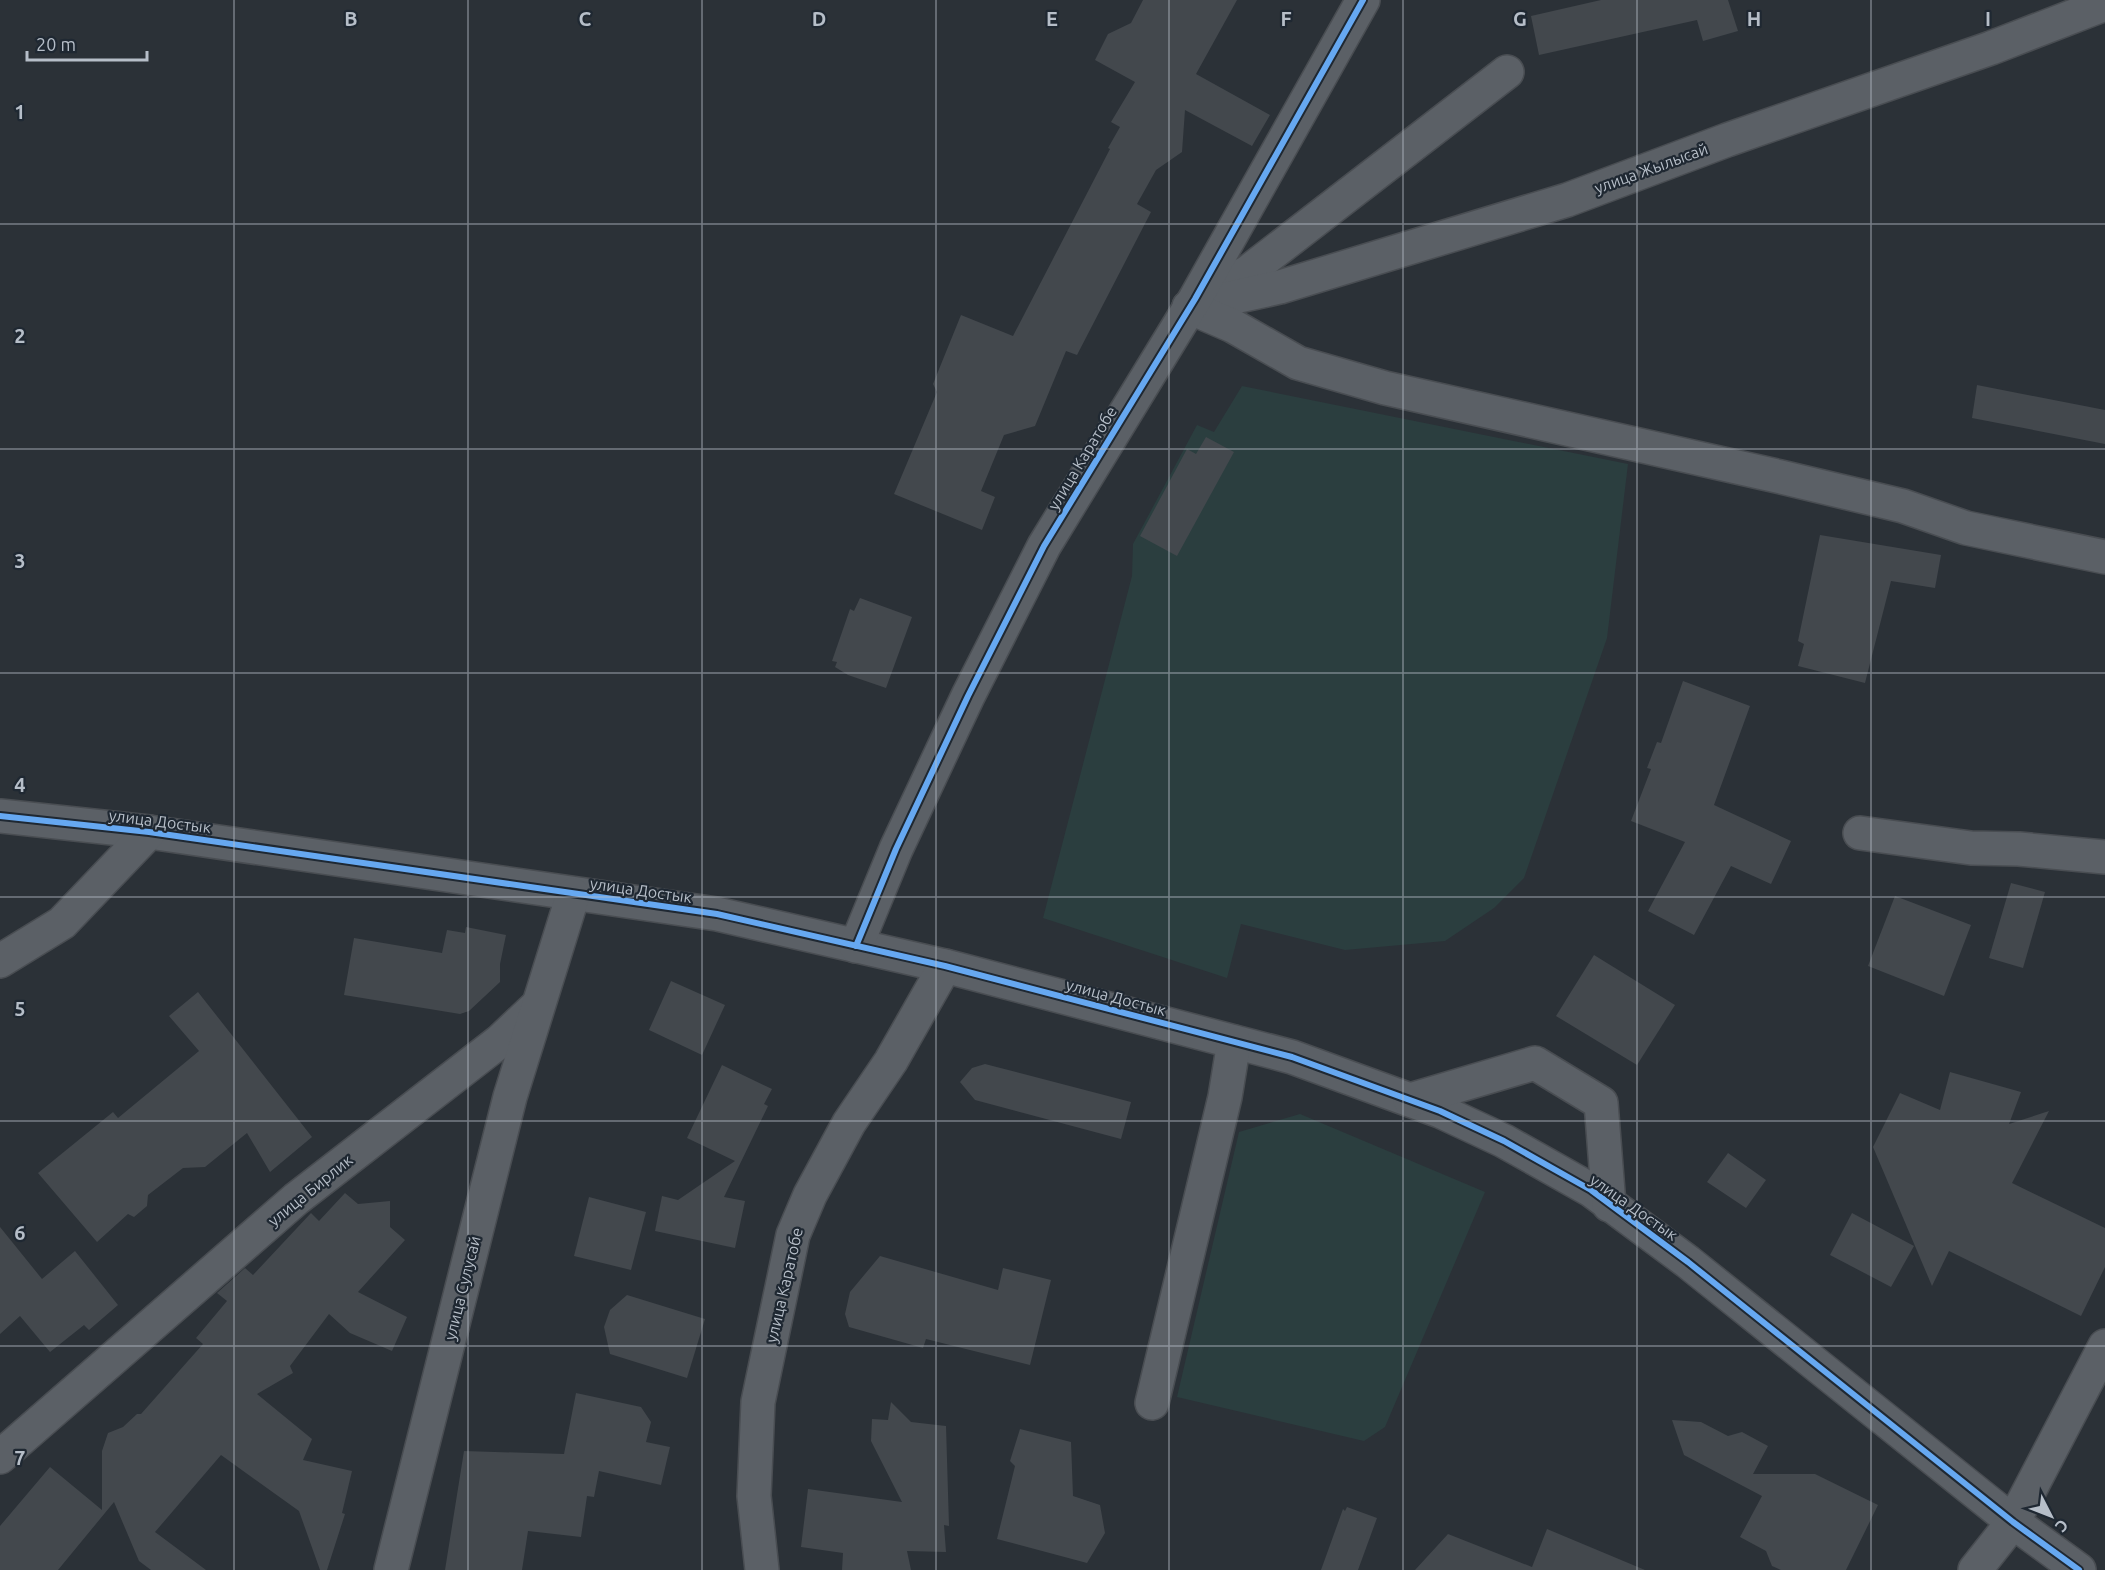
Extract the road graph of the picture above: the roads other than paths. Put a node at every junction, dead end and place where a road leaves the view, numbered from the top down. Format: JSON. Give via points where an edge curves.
{"nodes":[{"id":1,"x":1363,"y":0,"type":"edge"},
{"id":2,"x":1379,"y":0,"type":"edge"},
{"id":3,"x":2105,"y":4,"type":"edge"},
{"id":4,"x":1341,"y":42,"type":"junction"},
{"id":5,"x":1507,"y":72,"type":"dead end"},
{"id":6,"x":1192,"y":303,"type":"junction"},
{"id":7,"x":2105,"y":557,"type":"edge"},
{"id":8,"x":0,"y":816,"type":"edge"},
{"id":9,"x":149,"y":832,"type":"junction"},
{"id":10,"x":1860,"y":834,"type":"dead end"},
{"id":11,"x":2105,"y":857,"type":"edge"},
{"id":12,"x":573,"y":895,"type":"junction"},
{"id":13,"x":856,"y":946,"type":"junction"},
{"id":14,"x":0,"y":961,"type":"edge"},
{"id":15,"x":945,"y":966,"type":"junction"},
{"id":16,"x":536,"y":1007,"type":"junction"},
{"id":17,"x":1234,"y":1042,"type":"junction"},
{"id":18,"x":1410,"y":1100,"type":"junction"},
{"id":19,"x":1609,"y":1204,"type":"junction"},
{"id":20,"x":2105,"y":1346,"type":"edge"},
{"id":21,"x":1152,"y":1403,"type":"dead end"},
{"id":22,"x":0,"y":1457,"type":"edge"},
{"id":23,"x":2013,"y":1522,"type":"junction"},
{"id":24,"x":391,"y":1570,"type":"edge"},
{"id":25,"x":762,"y":1570,"type":"edge"},
{"id":26,"x":1975,"y":1570,"type":"edge"},
{"id":27,"x":2079,"y":1570,"type":"edge"}],
"edges":[{"from":1,"to":4,"type":"street","name":"улица Каратобе"},
{"from":2,"to":4,"type":"street"},
{"from":3,"to":6,"type":"street","name":"улица Жылысай","via":[[1567,200],[1280,287]]},
{"from":4,"to":6,"type":"street","name":"улица Каратобе"},
{"from":5,"to":6,"type":"street","via":[[1248,272]]},
{"from":6,"to":7,"type":"street","via":[[1298,363],[1385,388],[1780,477],[1903,506],[1966,528]]},
{"from":6,"to":13,"type":"street","name":"улица Каратобе","via":[[1044,546],[896,849]]},
{"from":8,"to":9,"type":"street","name":"улица Достык"},
{"from":9,"to":12,"type":"street","name":"улица Достык"},
{"from":9,"to":14,"type":"street","name":"улица Достык","via":[[62,923]]},
{"from":10,"to":11,"type":"street","via":[[1971,848]]},
{"from":12,"to":13,"type":"street","name":"улица Достык","via":[[717,914]]},
{"from":12,"to":16,"type":"street","name":"улица Бирлик"},
{"from":13,"to":15,"type":"street","name":"улица Достык"},
{"from":15,"to":17,"type":"street","name":"улица Достык"},
{"from":15,"to":25,"type":"street","name":"улица Каратобе","via":[[891,1061],[849,1123],[793,1235],[758,1402],[754,1496]]},
{"from":16,"to":22,"type":"street","name":"улица Бирлик","via":[[500,1041],[296,1199]]},
{"from":16,"to":24,"type":"street","name":"улица Сулусай"},
{"from":17,"to":18,"type":"street","name":"улица Достык","via":[[1292,1057]]},
{"from":17,"to":21,"type":"street","via":[[1225,1097]]},
{"from":18,"to":19,"type":"street","name":"улица Достык","via":[[1504,1141]]},
{"from":18,"to":19,"type":"street","via":[[1534,1063],[1601,1103]]},
{"from":19,"to":23,"type":"street","name":"улица Достык","via":[[1688,1262]]},
{"from":20,"to":23,"type":"street"},
{"from":23,"to":26,"type":"street"},
{"from":23,"to":27,"type":"street","name":"улица Достык"}]}
